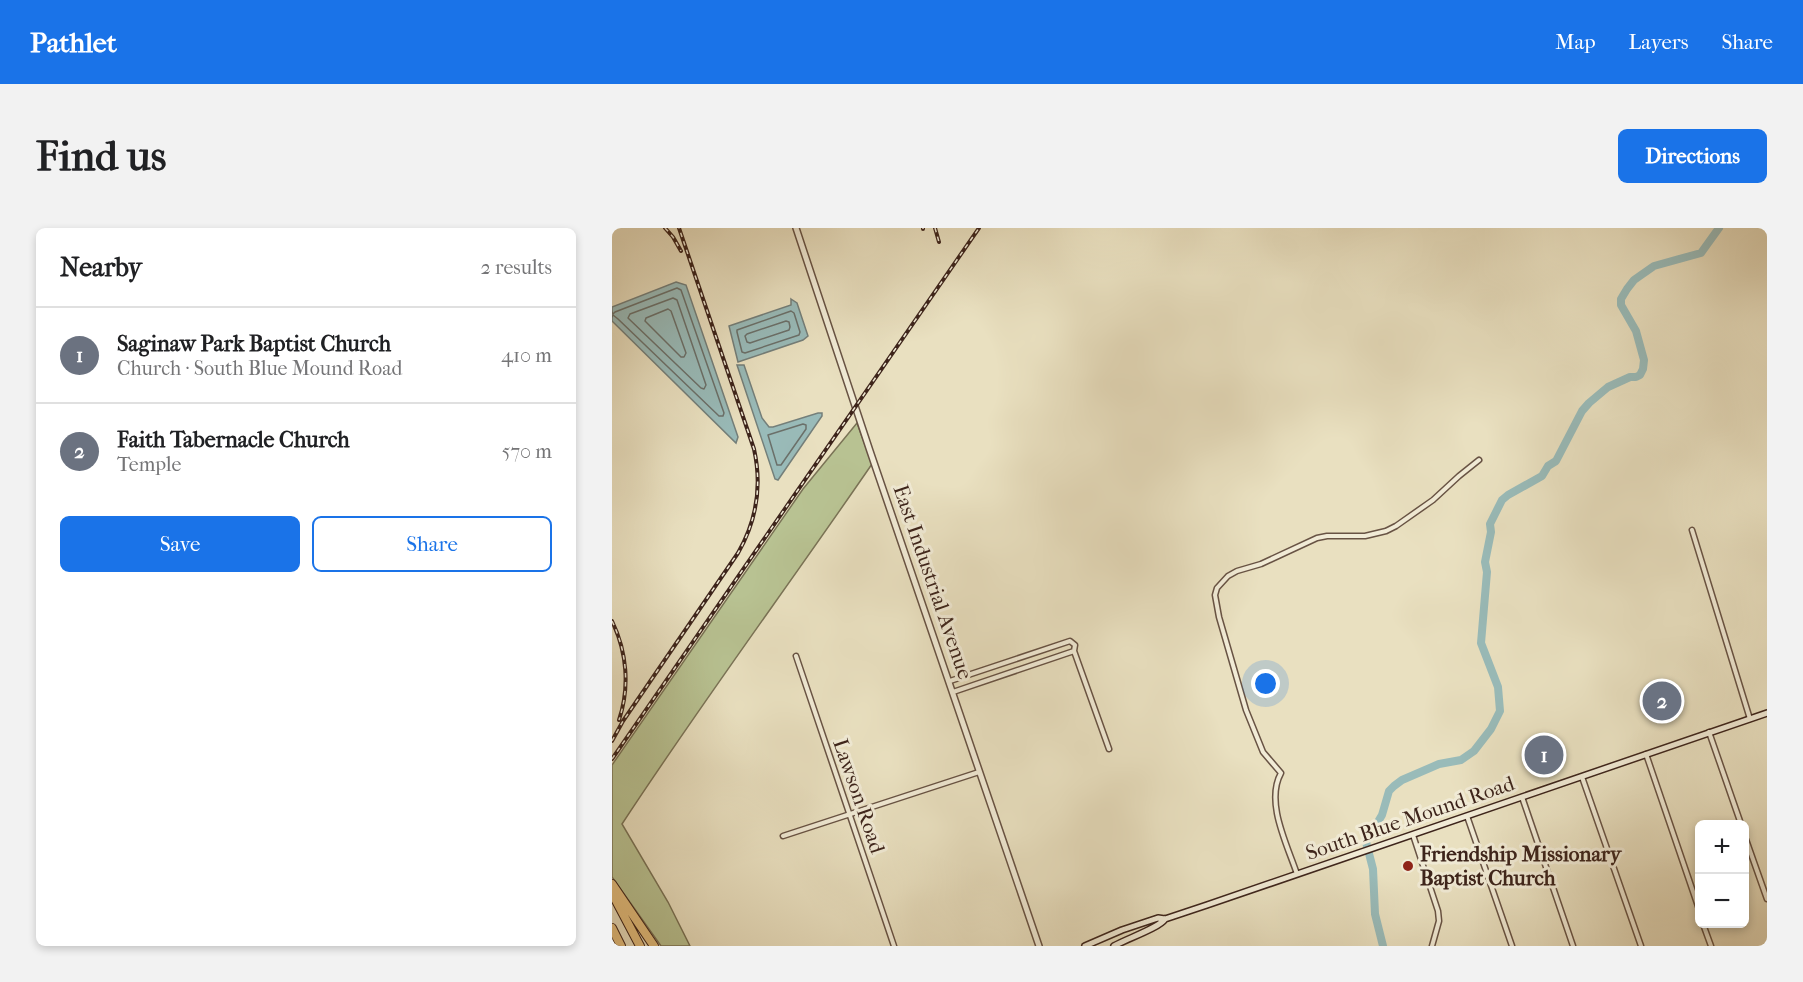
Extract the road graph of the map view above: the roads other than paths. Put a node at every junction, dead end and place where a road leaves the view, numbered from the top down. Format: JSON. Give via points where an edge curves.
{"nodes":[{"id":1,"x":796,"y":228,"type":"edge"},
{"id":2,"x":1479,"y":460,"type":"dead end"},
{"id":3,"x":1692,"y":530,"type":"dead end"},
{"id":4,"x":1074,"y":651,"type":"junction"},
{"id":5,"x":796,"y":656,"type":"dead end"},
{"id":6,"x":950,"y":681,"type":"junction"},
{"id":7,"x":953,"y":692,"type":"junction"},
{"id":8,"x":1767,"y":713,"type":"edge"},
{"id":9,"x":1750,"y":719,"type":"junction"},
{"id":10,"x":1709,"y":732,"type":"junction"},
{"id":11,"x":1109,"y":749,"type":"dead end"},
{"id":12,"x":1646,"y":754,"type":"junction"},
{"id":13,"x":980,"y":772,"type":"junction"},
{"id":14,"x":1581,"y":776,"type":"junction"},
{"id":15,"x":1522,"y":796,"type":"junction"},
{"id":16,"x":850,"y":814,"type":"junction"},
{"id":17,"x":1467,"y":815,"type":"junction"},
{"id":18,"x":1739,"y":820,"type":"edge"},
{"id":19,"x":1413,"y":834,"type":"junction"},
{"id":20,"x":783,"y":836,"type":"dead end"},
{"id":21,"x":1749,"y":848,"type":"edge"},
{"id":22,"x":1297,"y":874,"type":"junction"},
{"id":23,"x":612,"y":884,"type":"edge"},
{"id":24,"x":612,"y":893,"type":"edge"},
{"id":25,"x":1695,"y":897,"type":"edge"},
{"id":26,"x":1767,"y":899,"type":"edge"},
{"id":27,"x":1165,"y":919,"type":"junction"},
{"id":28,"x":612,"y":928,"type":"edge"},
{"id":29,"x":1705,"y":928,"type":"edge"},
{"id":30,"x":621,"y":946,"type":"edge"},
{"id":31,"x":640,"y":946,"type":"edge"},
{"id":32,"x":654,"y":946,"type":"edge"},
{"id":33,"x":894,"y":946,"type":"edge"},
{"id":34,"x":1039,"y":946,"type":"edge"},
{"id":35,"x":1085,"y":946,"type":"edge"},
{"id":36,"x":1114,"y":946,"type":"edge"},
{"id":37,"x":1432,"y":946,"type":"edge"},
{"id":38,"x":1512,"y":946,"type":"edge"},
{"id":39,"x":1573,"y":946,"type":"edge"},
{"id":40,"x":1641,"y":946,"type":"edge"},
{"id":41,"x":1712,"y":946,"type":"edge"}],
"edges":[{"from":1,"to":6,"type":"main road","name":"East Industrial Avenue"},
{"from":2,"to":22,"type":"street","via":[[1433,500],[1386,531],[1317,538],[1237,571],[1217,588],[1219,617],[1246,710],[1263,752],[1281,773],[1274,798]]},
{"from":3,"to":9,"type":"street"},
{"from":4,"to":6,"type":"street","via":[[1070,640]]},
{"from":4,"to":7,"type":"street"},
{"from":4,"to":11,"type":"street"},
{"from":5,"to":16,"type":"street","name":"Lawson Road"},
{"from":6,"to":7,"type":"main road","name":"East Industrial Avenue"},
{"from":7,"to":13,"type":"main road","name":"East Industrial Avenue"},
{"from":8,"to":9,"type":"main road","name":"South Blue Mound Road"},
{"from":9,"to":10,"type":"main road","name":"South Blue Mound Road"},
{"from":10,"to":12,"type":"main road","name":"South Blue Mound Road"},
{"from":10,"to":18,"type":"street"},
{"from":12,"to":14,"type":"main road","name":"South Blue Mound Road"},
{"from":12,"to":25,"type":"street"},
{"from":13,"to":16,"type":"street"},
{"from":13,"to":34,"type":"main road","name":"East Industrial Avenue"},
{"from":14,"to":15,"type":"main road","name":"South Blue Mound Road"},
{"from":14,"to":40,"type":"street"},
{"from":15,"to":17,"type":"main road","name":"South Blue Mound Road"},
{"from":15,"to":39,"type":"street"},
{"from":16,"to":20,"type":"street"},
{"from":16,"to":33,"type":"street","name":"Lawson Road"},
{"from":17,"to":19,"type":"main road","name":"South Blue Mound Road"},
{"from":17,"to":38,"type":"street"},
{"from":19,"to":22,"type":"main road","name":"South Blue Mound Road"},
{"from":19,"to":37,"type":"street","via":[[1438,911]]},
{"from":21,"to":26,"type":"street"},
{"from":22,"to":27,"type":"main road","name":"South Blue Mound Road"},
{"from":23,"to":32,"type":"highway"},
{"from":24,"to":31,"type":"highway"},
{"from":27,"to":35,"type":"main road","name":"South Blue Mound Road","via":[[1122,930]]},
{"from":27,"to":36,"type":"main road","name":"South Blue Mound Road","via":[[1161,925]]},
{"from":28,"to":30,"type":"highway"},
{"from":29,"to":41,"type":"street"}]}
